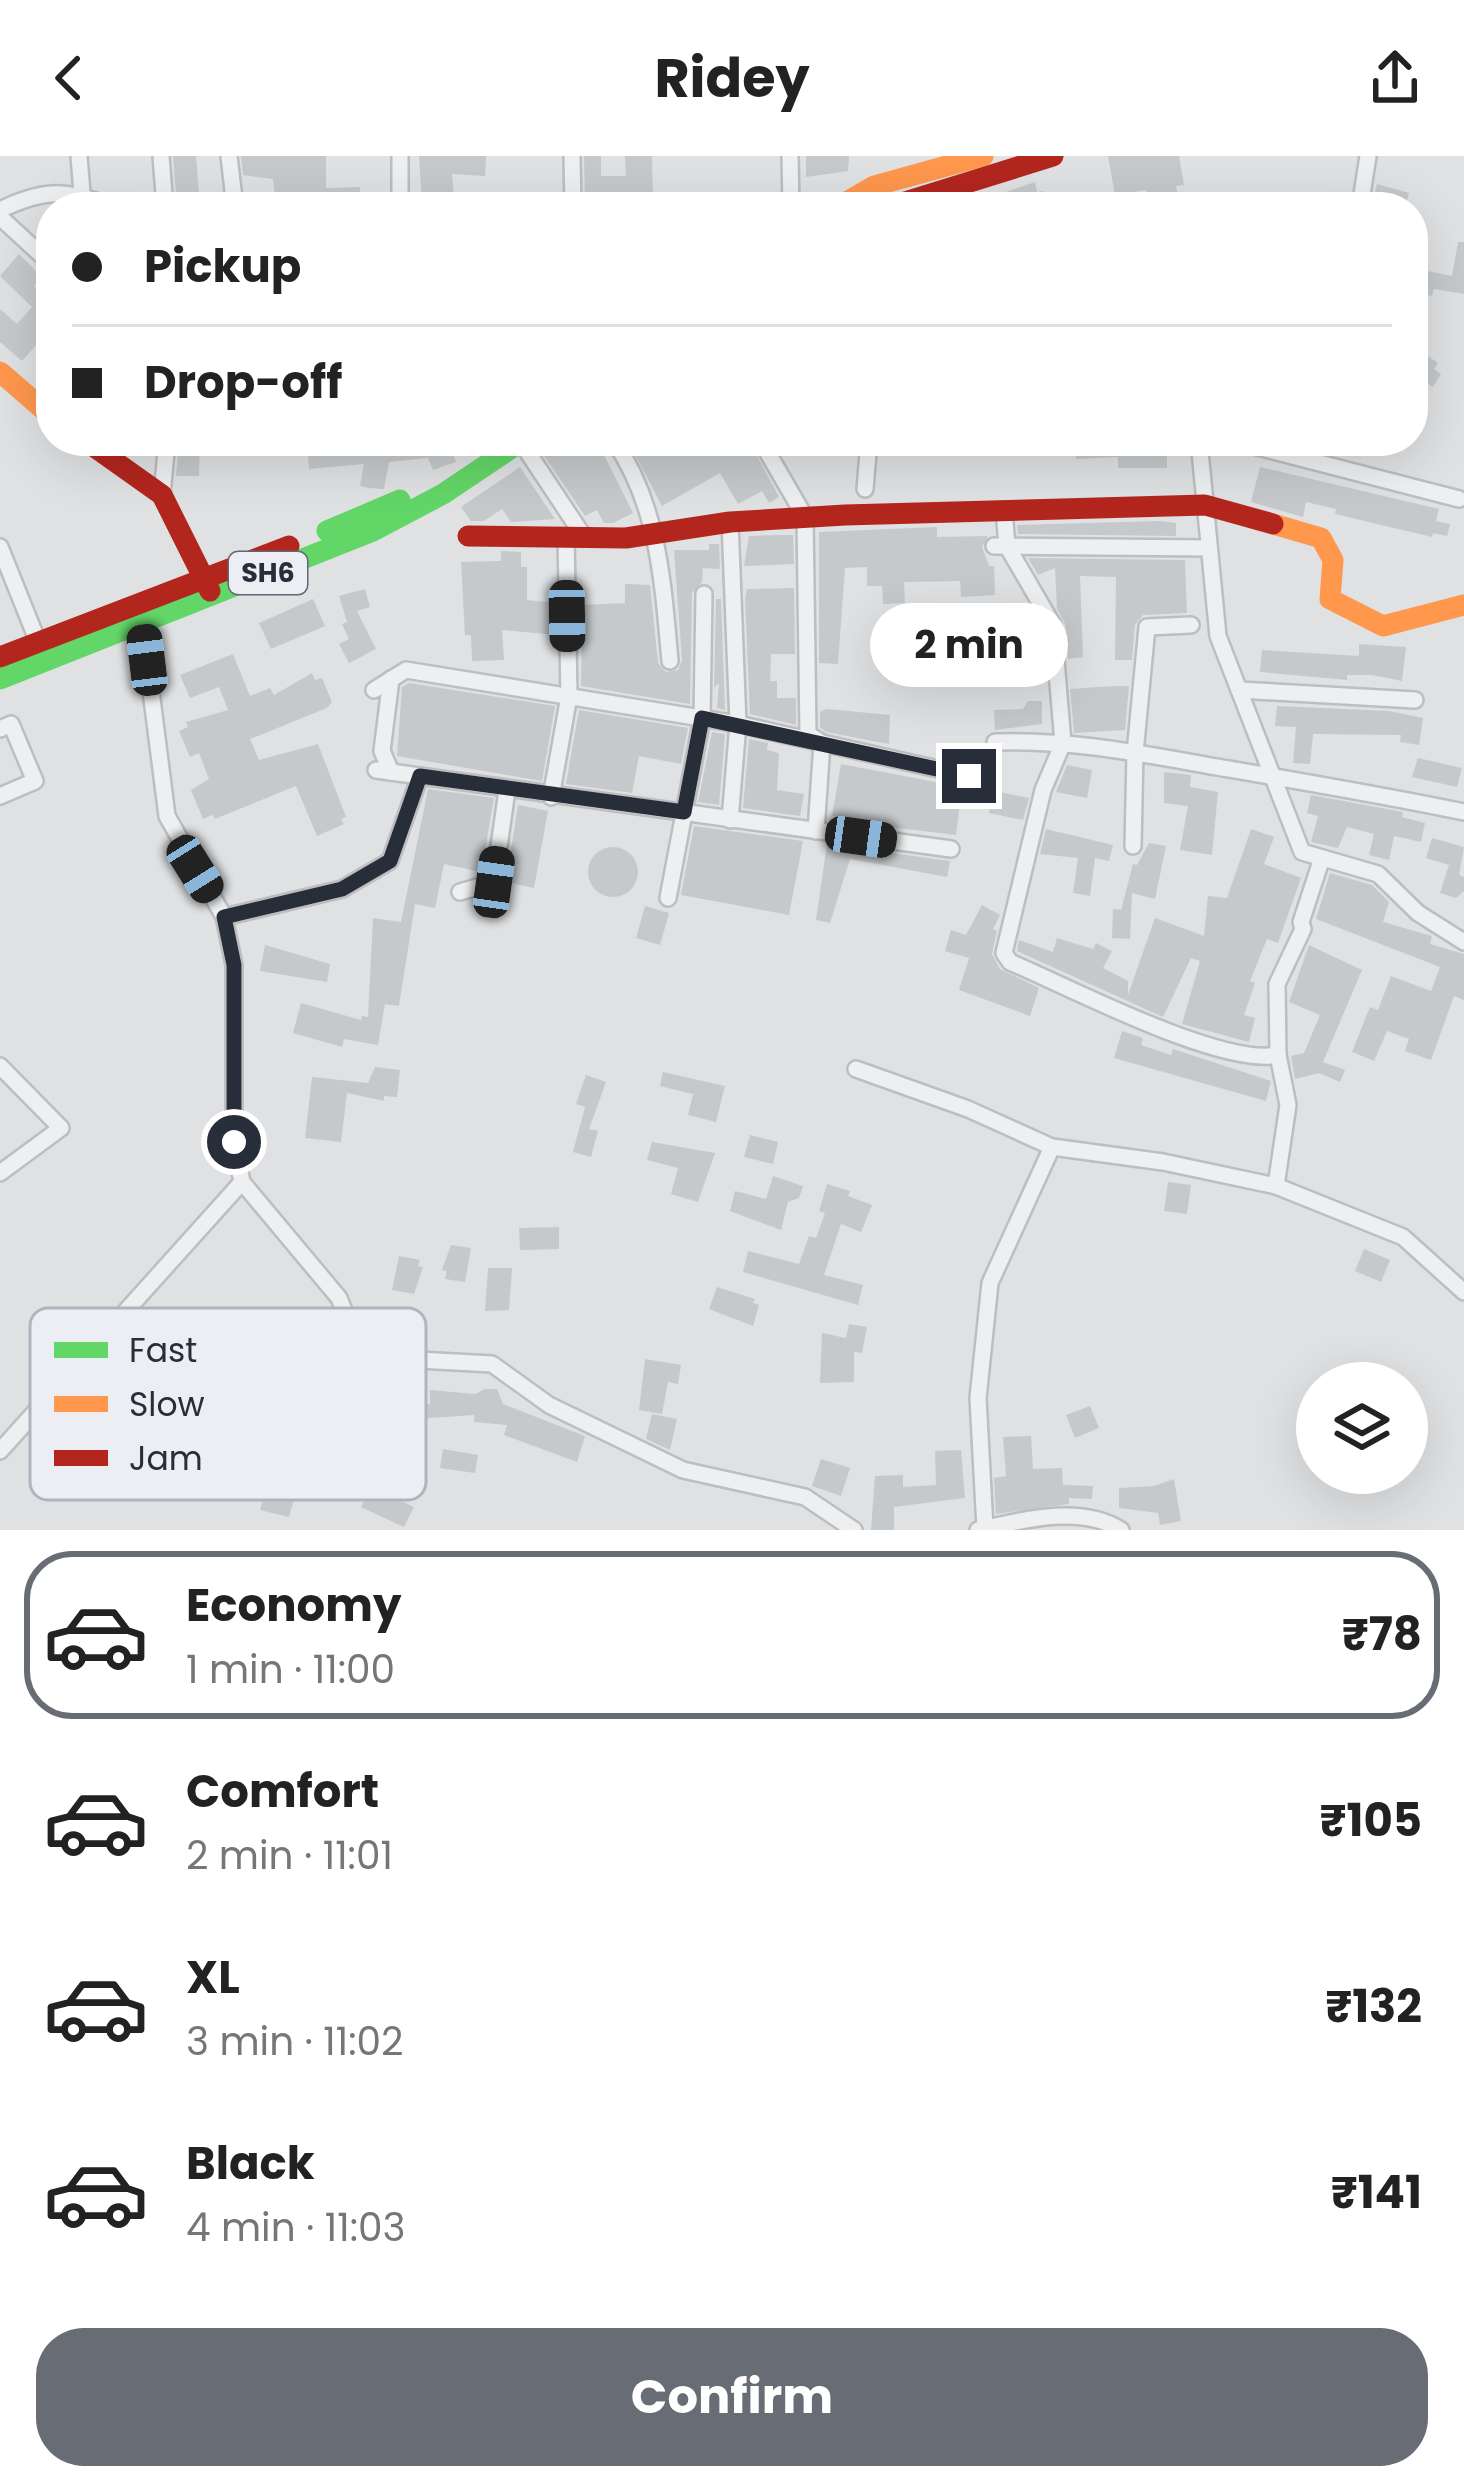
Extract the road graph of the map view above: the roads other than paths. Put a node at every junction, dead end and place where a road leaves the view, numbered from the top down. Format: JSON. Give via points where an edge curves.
{"nodes":[{"id":1,"x":79,"y":156,"type":"edge"},
{"id":2,"x":161,"y":156,"type":"edge"},
{"id":3,"x":229,"y":156,"type":"edge"},
{"id":4,"x":400,"y":156,"type":"edge"},
{"id":5,"x":572,"y":156,"type":"edge"},
{"id":6,"x":790,"y":156,"type":"edge"},
{"id":7,"x":983,"y":156,"type":"edge"},
{"id":8,"x":1053,"y":156,"type":"edge"},
{"id":9,"x":1368,"y":156,"type":"edge"},
{"id":10,"x":36,"y":192,"type":"edge"},
{"id":11,"x":82,"y":192,"type":"edge"},
{"id":12,"x":164,"y":192,"type":"edge"},
{"id":13,"x":233,"y":192,"type":"edge"},
{"id":14,"x":400,"y":192,"type":"edge"},
{"id":15,"x":573,"y":192,"type":"edge"},
{"id":16,"x":791,"y":192,"type":"edge"},
{"id":17,"x":865,"y":192,"type":"edge"},
{"id":18,"x":938,"y":192,"type":"edge"},
{"id":19,"x":1362,"y":192,"type":"edge"},
{"id":20,"x":0,"y":213,"type":"edge"},
{"id":21,"x":36,"y":249,"type":"edge"},
{"id":22,"x":0,"y":372,"type":"edge"},
{"id":23,"x":36,"y":403,"type":"edge"},
{"id":24,"x":107,"y":456,"type":"edge"},
{"id":25,"x":166,"y":456,"type":"edge"},
{"id":26,"x":482,"y":456,"type":"edge"},
{"id":27,"x":530,"y":456,"type":"edge"},
{"id":28,"x":624,"y":456,"type":"edge"},
{"id":29,"x":769,"y":456,"type":"edge"},
{"id":30,"x":868,"y":456,"type":"edge"},
{"id":31,"x":1200,"y":456,"type":"edge"},
{"id":32,"x":1292,"y":456,"type":"edge"},
{"id":33,"x":865,"y":490,"type":"dead end"},
{"id":34,"x":162,"y":495,"type":"junction"},
{"id":35,"x":1459,"y":499,"type":"dead end"},
{"id":36,"x":1205,"y":505,"type":"junction"},
{"id":37,"x":1004,"y":510,"type":"junction"},
{"id":38,"x":805,"y":517,"type":"junction"},
{"id":39,"x":730,"y":522,"type":"junction"},
{"id":40,"x":653,"y":534,"type":"junction"},
{"id":41,"x":468,"y":536,"type":"dead end"},
{"id":42,"x":575,"y":537,"type":"junction"},
{"id":43,"x":1001,"y":546,"type":"junction"},
{"id":44,"x":1209,"y":548,"type":"junction"},
{"id":45,"x":2,"y":558,"type":"edge"},
{"id":46,"x":208,"y":588,"type":"junction"},
{"id":47,"x":704,"y":594,"type":"dead end"},
{"id":48,"x":1464,"y":605,"type":"edge"},
{"id":49,"x":142,"y":621,"type":"junction"},
{"id":50,"x":1191,"y":625,"type":"dead end"},
{"id":51,"x":42,"y":651,"type":"junction"},
{"id":52,"x":0,"y":657,"type":"edge"},
{"id":53,"x":670,"y":661,"type":"dead end"},
{"id":54,"x":0,"y":679,"type":"edge"},
{"id":55,"x":391,"y":679,"type":"junction"},
{"id":56,"x":374,"y":690,"type":"dead end"},
{"id":57,"x":1239,"y":690,"type":"junction"},
{"id":58,"x":569,"y":696,"type":"junction"},
{"id":59,"x":1415,"y":700,"type":"dead end"},
{"id":60,"x":702,"y":718,"type":"junction"},
{"id":61,"x":739,"y":724,"type":"junction"},
{"id":62,"x":0,"y":729,"type":"edge"},
{"id":63,"x":995,"y":742,"type":"dead end"},
{"id":64,"x":821,"y":743,"type":"junction"},
{"id":65,"x":1063,"y":743,"type":"junction"},
{"id":66,"x":1135,"y":753,"type":"junction"},
{"id":67,"x":420,"y":776,"type":"junction"},
{"id":68,"x":969,"y":776,"type":"dead end"},
{"id":69,"x":1272,"y":776,"type":"junction"},
{"id":70,"x":507,"y":790,"type":"junction"},
{"id":71,"x":0,"y":796,"type":"edge"},
{"id":72,"x":551,"y":797,"type":"junction"},
{"id":73,"x":684,"y":812,"type":"junction"},
{"id":74,"x":1464,"y":812,"type":"edge"},
{"id":75,"x":730,"y":820,"type":"junction"},
{"id":76,"x":816,"y":831,"type":"junction"},
{"id":77,"x":1133,"y":846,"type":"dead end"},
{"id":78,"x":950,"y":849,"type":"dead end"},
{"id":79,"x":1322,"y":858,"type":"junction"},
{"id":80,"x":460,"y":892,"type":"dead end"},
{"id":81,"x":668,"y":898,"type":"dead end"},
{"id":82,"x":224,"y":917,"type":"junction"},
{"id":83,"x":1464,"y":941,"type":"edge"},
{"id":84,"x":1278,"y":1055,"type":"junction"},
{"id":85,"x":0,"y":1066,"type":"edge"},
{"id":86,"x":856,"y":1069,"type":"dead end"},
{"id":87,"x":1052,"y":1147,"type":"junction"},
{"id":88,"x":0,"y":1173,"type":"edge"},
{"id":89,"x":242,"y":1182,"type":"junction"},
{"id":90,"x":1276,"y":1186,"type":"junction"},
{"id":91,"x":1464,"y":1292,"type":"edge"},
{"id":92,"x":129,"y":1308,"type":"edge"},
{"id":93,"x":343,"y":1308,"type":"edge"},
{"id":94,"x":426,"y":1361,"type":"edge"},
{"id":95,"x":30,"y":1418,"type":"edge"},
{"id":96,"x":0,"y":1451,"type":"edge"},
{"id":97,"x":982,"y":1529,"type":"edge"},
{"id":98,"x":854,"y":1530,"type":"edge"},
{"id":99,"x":1121,"y":1530,"type":"edge"}],
"edges":[{"from":1,"to":11,"type":"street"},
{"from":2,"to":12,"type":"street"},
{"from":3,"to":13,"type":"street"},
{"from":4,"to":14,"type":"street"},
{"from":5,"to":15,"type":"street"},
{"from":6,"to":16,"type":"street"},
{"from":7,"to":17,"type":"street"},
{"from":8,"to":18,"type":"street"},
{"from":9,"to":19,"type":"street"},
{"from":10,"to":20,"type":"street"},
{"from":20,"to":21,"type":"street"},
{"from":22,"to":23,"type":"street"},
{"from":24,"to":34,"type":"street"},
{"from":25,"to":34,"type":"street"},
{"from":26,"to":46,"type":"street","number":"SH6","via":[[374,531]]},
{"from":27,"to":42,"type":"street"},
{"from":28,"to":40,"type":"street"},
{"from":29,"to":38,"type":"street"},
{"from":30,"to":33,"type":"street"},
{"from":31,"to":36,"type":"street"},
{"from":32,"to":35,"type":"street"},
{"from":34,"to":46,"type":"street"},
{"from":36,"to":37,"type":"street"},
{"from":36,"to":44,"type":"street"},
{"from":36,"to":48,"type":"street","via":[[1321,538],[1333,560],[1330,599],[1383,626]]},
{"from":37,"to":38,"type":"street"},
{"from":37,"to":43,"type":"street"},
{"from":38,"to":39,"type":"street"},
{"from":38,"to":64,"type":"street","via":[[808,734]]},
{"from":39,"to":40,"type":"street"},
{"from":39,"to":61,"type":"street"},
{"from":40,"to":42,"type":"street"},
{"from":40,"to":53,"type":"street"},
{"from":41,"to":42,"type":"street"},
{"from":42,"to":58,"type":"street"},
{"from":43,"to":44,"type":"street"},
{"from":43,"to":65,"type":"street","via":[[1053,625]]},
{"from":44,"to":57,"type":"street","via":[[1218,636]]},
{"from":45,"to":51,"type":"street"},
{"from":46,"to":49,"type":"street","number":"SH6"},
{"from":46,"to":51,"type":"street"},
{"from":47,"to":60,"type":"street"},
{"from":49,"to":51,"type":"street","number":"SH6"},
{"from":49,"to":82,"type":"street","via":[[167,816]]},
{"from":50,"to":66,"type":"street","via":[[1147,626]]},
{"from":51,"to":52,"type":"street"},
{"from":51,"to":54,"type":"street","number":"SH6"},
{"from":55,"to":56,"type":"street"},
{"from":55,"to":58,"type":"street","via":[[406,670]]},
{"from":55,"to":67,"type":"street","via":[[384,771]]},
{"from":57,"to":59,"type":"street"},
{"from":57,"to":69,"type":"street"},
{"from":58,"to":60,"type":"street"},
{"from":58,"to":72,"type":"street"},
{"from":60,"to":61,"type":"street"},
{"from":60,"to":73,"type":"street"},
{"from":61,"to":64,"type":"street"},
{"from":61,"to":75,"type":"street"},
{"from":62,"to":71,"type":"street","via":[[10,724],[34,781]]},
{"from":63,"to":65,"type":"street"},
{"from":64,"to":68,"type":"street"},
{"from":64,"to":76,"type":"street"},
{"from":65,"to":66,"type":"street"},
{"from":65,"to":84,"type":"street","via":[[1043,790],[1004,953],[1010,962],[1173,1033],[1261,1059]]},
{"from":66,"to":69,"type":"street"},
{"from":66,"to":77,"type":"street"},
{"from":67,"to":70,"type":"street"},
{"from":67,"to":82,"type":"street","via":[[390,861],[342,889]]},
{"from":69,"to":74,"type":"street"},
{"from":69,"to":79,"type":"street","via":[[1302,852]]},
{"from":70,"to":72,"type":"street"},
{"from":70,"to":80,"type":"street","via":[[494,882]]},
{"from":72,"to":73,"type":"street"},
{"from":73,"to":75,"type":"street"},
{"from":73,"to":81,"type":"street"},
{"from":75,"to":76,"type":"street"},
{"from":76,"to":78,"type":"street"},
{"from":79,"to":83,"type":"street","via":[[1378,874],[1418,914]]},
{"from":79,"to":84,"type":"street","via":[[1277,984]]},
{"from":82,"to":89,"type":"street","via":[[234,965],[234,1142]]},
{"from":84,"to":90,"type":"street","via":[[1288,1105]]},
{"from":85,"to":88,"type":"street","via":[[62,1127]]},
{"from":86,"to":87,"type":"street"},
{"from":87,"to":90,"type":"street"},
{"from":87,"to":97,"type":"street","via":[[990,1282],[978,1398]]},
{"from":89,"to":92,"type":"street"},
{"from":89,"to":93,"type":"street"},
{"from":90,"to":91,"type":"street","via":[[1403,1237]]},
{"from":94,"to":98,"type":"street","via":[[492,1364],[550,1405],[683,1470],[805,1497]]},
{"from":95,"to":96,"type":"street"},
{"from":97,"to":99,"type":"street","via":[[1087,1518]]}]}
